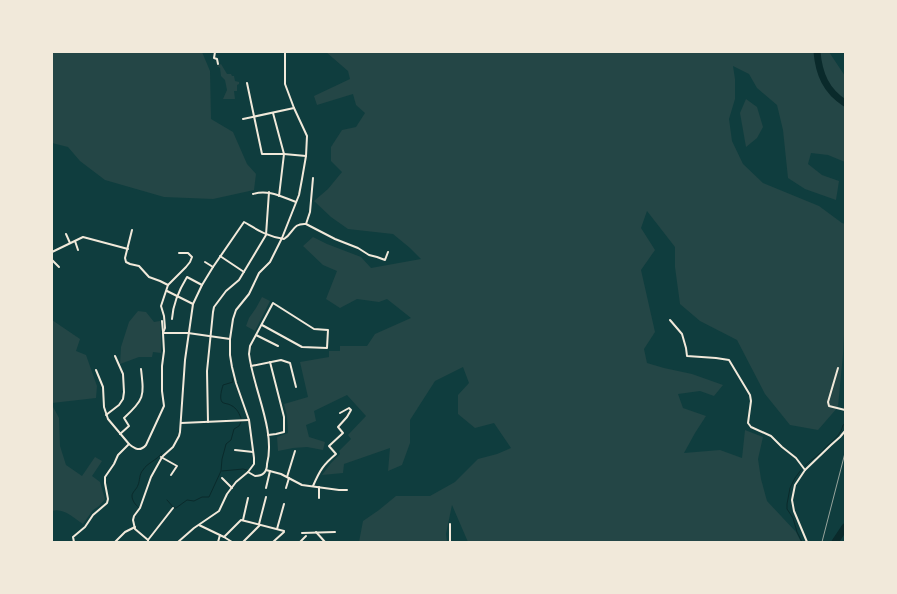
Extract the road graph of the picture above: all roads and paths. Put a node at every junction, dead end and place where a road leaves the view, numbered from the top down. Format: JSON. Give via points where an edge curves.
{"nodes":[{"id":1,"x":215,"y":52,"type":"edge"},
{"id":2,"x":285,"y":52,"type":"edge"},
{"id":3,"x":218,"y":64,"type":"dead end"},
{"id":4,"x":247,"y":83,"type":"dead end"},
{"id":5,"x":294,"y":108,"type":"junction"},
{"id":6,"x":274,"y":112,"type":"junction"},
{"id":7,"x":254,"y":117,"type":"junction"},
{"id":8,"x":243,"y":119,"type":"dead end"},
{"id":9,"x":284,"y":154,"type":"junction"},
{"id":10,"x":306,"y":156,"type":"junction"},
{"id":11,"x":313,"y":178,"type":"dead end"},
{"id":12,"x":269,"y":192,"type":"junction"},
{"id":13,"x":253,"y":194,"type":"dead end"},
{"id":14,"x":279,"y":196,"type":"junction"},
{"id":15,"x":296,"y":202,"type":"junction"},
{"id":16,"x":306,"y":224,"type":"junction"},
{"id":17,"x":132,"y":230,"type":"dead end"},
{"id":18,"x":66,"y":234,"type":"dead end"},
{"id":19,"x":266,"y":235,"type":"junction"},
{"id":20,"x":282,"y":238,"type":"junction"},
{"id":21,"x":74,"y":241,"type":"junction"},
{"id":22,"x":70,"y":243,"type":"junction"},
{"id":23,"x":52,"y":248,"type":"edge"},
{"id":24,"x":128,"y":249,"type":"junction"},
{"id":25,"x":78,"y":250,"type":"dead end"},
{"id":26,"x":53,"y":252,"type":"edge"},
{"id":27,"x":388,"y":252,"type":"dead end"},
{"id":28,"x":179,"y":253,"type":"dead end"},
{"id":29,"x":220,"y":256,"type":"junction"},
{"id":30,"x":52,"y":260,"type":"edge"},
{"id":31,"x":205,"y":262,"type":"dead end"},
{"id":32,"x":213,"y":267,"type":"junction"},
{"id":33,"x":59,"y":268,"type":"dead end"},
{"id":34,"x":244,"y":272,"type":"junction"},
{"id":35,"x":168,"y":285,"type":"junction"},
{"id":36,"x":202,"y":285,"type":"junction"},
{"id":37,"x":167,"y":291,"type":"junction"},
{"id":38,"x":177,"y":296,"type":"junction"},
{"id":39,"x":193,"y":304,"type":"junction"},
{"id":40,"x":172,"y":319,"type":"dead end"},
{"id":41,"x":670,"y":320,"type":"dead end"},
{"id":42,"x":162,"y":321,"type":"dead end"},
{"id":43,"x":262,"y":325,"type":"junction"},
{"id":44,"x":163,"y":333,"type":"junction"},
{"id":45,"x":188,"y":333,"type":"junction"},
{"id":46,"x":256,"y":335,"type":"junction"},
{"id":47,"x":210,"y":336,"type":"junction"},
{"id":48,"x":230,"y":339,"type":"junction"},
{"id":49,"x":278,"y":346,"type":"dead end"},
{"id":50,"x":114,"y":356,"type":"dead end"},
{"id":51,"x":270,"y":362,"type":"junction"},
{"id":52,"x":251,"y":366,"type":"junction"},
{"id":53,"x":838,"y":368,"type":"dead end"},
{"id":54,"x":141,"y":369,"type":"dead end"},
{"id":55,"x":96,"y":370,"type":"dead end"},
{"id":56,"x":296,"y":387,"type":"dead end"},
{"id":57,"x":845,"y":410,"type":"edge"},
{"id":58,"x":340,"y":413,"type":"dead end"},
{"id":59,"x":106,"y":414,"type":"junction"},
{"id":60,"x":249,"y":420,"type":"junction"},
{"id":61,"x":208,"y":422,"type":"junction"},
{"id":62,"x":180,"y":423,"type":"junction"},
{"id":63,"x":845,"y":431,"type":"edge"},
{"id":64,"x":120,"y":434,"type":"junction"},
{"id":65,"x":268,"y":435,"type":"junction"},
{"id":66,"x":129,"y":444,"type":"junction"},
{"id":67,"x":235,"y":450,"type":"dead end"},
{"id":68,"x":295,"y":451,"type":"dead end"},
{"id":69,"x":254,"y":452,"type":"junction"},
{"id":70,"x":161,"y":458,"type":"junction"},
{"id":71,"x":266,"y":470,"type":"junction"},
{"id":72,"x":805,"y":470,"type":"junction"},
{"id":73,"x":248,"y":472,"type":"junction"},
{"id":74,"x":270,"y":472,"type":"junction"},
{"id":75,"x":171,"y":475,"type":"dead end"},
{"id":76,"x":222,"y":478,"type":"dead end"},
{"id":77,"x":288,"y":478,"type":"junction"},
{"id":78,"x":313,"y":486,"type":"junction"},
{"id":79,"x":319,"y":487,"type":"junction"},
{"id":80,"x":232,"y":488,"type":"junction"},
{"id":81,"x":266,"y":488,"type":"dead end"},
{"id":82,"x":286,"y":488,"type":"dead end"},
{"id":83,"x":347,"y":490,"type":"dead end"},
{"id":84,"x":266,"y":497,"type":"dead end"},
{"id":85,"x":248,"y":498,"type":"dead end"},
{"id":86,"x":319,"y":498,"type":"dead end"},
{"id":87,"x":284,"y":504,"type":"dead end"},
{"id":88,"x":173,"y":508,"type":"dead end"},
{"id":89,"x":243,"y":520,"type":"junction"},
{"id":90,"x":259,"y":524,"type":"junction"},
{"id":91,"x":450,"y":524,"type":"dead end"},
{"id":92,"x":199,"y":525,"type":"junction"},
{"id":93,"x":134,"y":527,"type":"junction"},
{"id":94,"x":277,"y":529,"type":"junction"},
{"id":95,"x":316,"y":532,"type":"junction"},
{"id":96,"x":335,"y":532,"type":"dead end"},
{"id":97,"x":302,"y":533,"type":"dead end"},
{"id":98,"x":220,"y":535,"type":"junction"},
{"id":99,"x":306,"y":536,"type":"dead end"},
{"id":100,"x":224,"y":537,"type":"junction"},
{"id":101,"x":148,"y":541,"type":"edge"},
{"id":102,"x":74,"y":542,"type":"edge"},
{"id":103,"x":115,"y":542,"type":"edge"},
{"id":104,"x":178,"y":542,"type":"edge"},
{"id":105,"x":218,"y":542,"type":"edge"},
{"id":106,"x":232,"y":542,"type":"edge"},
{"id":107,"x":243,"y":542,"type":"edge"},
{"id":108,"x":273,"y":542,"type":"edge"},
{"id":109,"x":300,"y":542,"type":"edge"},
{"id":110,"x":325,"y":542,"type":"edge"},
{"id":111,"x":450,"y":542,"type":"edge"},
{"id":112,"x":807,"y":542,"type":"edge"}],
"edges":[{"from":1,"to":3,"type":"street","via":[[214,58]]},
{"from":2,"to":5,"type":"street","via":[[285,84]]},
{"from":4,"to":7,"type":"street"},
{"from":5,"to":6,"type":"street"},
{"from":5,"to":10,"type":"street","via":[[307,136]]},
{"from":6,"to":7,"type":"street"},
{"from":6,"to":9,"type":"street"},
{"from":7,"to":8,"type":"street"},
{"from":7,"to":9,"type":"street","via":[[262,154]]},
{"from":9,"to":10,"type":"street"},
{"from":9,"to":14,"type":"street"},
{"from":10,"to":15,"type":"street"},
{"from":11,"to":16,"type":"street","via":[[310,212]]},
{"from":12,"to":13,"type":"street"},
{"from":12,"to":14,"type":"street"},
{"from":12,"to":19,"type":"street"},
{"from":14,"to":15,"type":"street"},
{"from":15,"to":20,"type":"street"},
{"from":16,"to":20,"type":"street","via":[[296,226],[286,238]]},
{"from":16,"to":27,"type":"street","via":[[369,255],[385,260]]},
{"from":17,"to":24,"type":"street"},
{"from":18,"to":22,"type":"street"},
{"from":19,"to":20,"type":"street"},
{"from":19,"to":29,"type":"street","via":[[244,222]]},
{"from":19,"to":34,"type":"street"},
{"from":20,"to":48,"type":"street","via":[[270,262],[259,273],[249,294],[236,310]]},
{"from":21,"to":22,"type":"street"},
{"from":21,"to":24,"type":"street","via":[[83,237]]},
{"from":21,"to":25,"type":"street"},
{"from":22,"to":26,"type":"street"},
{"from":23,"to":26,"type":"street"},
{"from":24,"to":35,"type":"street","via":[[126,262],[139,266],[149,277]]},
{"from":28,"to":35,"type":"street","via":[[188,254],[192,259]]},
{"from":29,"to":32,"type":"street"},
{"from":29,"to":34,"type":"street"},
{"from":30,"to":33,"type":"street"},
{"from":31,"to":32,"type":"street"},
{"from":32,"to":36,"type":"street"},
{"from":34,"to":47,"type":"street","via":[[214,307]]},
{"from":35,"to":37,"type":"street"},
{"from":36,"to":38,"type":"street","via":[[187,277]]},
{"from":36,"to":39,"type":"street"},
{"from":37,"to":38,"type":"street"},
{"from":37,"to":44,"type":"street","via":[[161,306],[165,328]]},
{"from":38,"to":39,"type":"street"},
{"from":38,"to":40,"type":"street"},
{"from":39,"to":45,"type":"street"},
{"from":41,"to":72,"type":"street","via":[[682,334],[687,356],[729,360],[750,395],[748,423],[751,427],[771,436],[796,458]]},
{"from":42,"to":44,"type":"street"},
{"from":43,"to":43,"type":"street","via":[[273,303],[314,329],[328,330],[327,348],[302,347]]},
{"from":43,"to":46,"type":"street"},
{"from":44,"to":45,"type":"street"},
{"from":44,"to":66,"type":"street","via":[[164,406],[144,448],[138,450]]},
{"from":45,"to":47,"type":"street"},
{"from":45,"to":62,"type":"street"},
{"from":46,"to":49,"type":"street"},
{"from":46,"to":52,"type":"street","via":[[249,349]]},
{"from":47,"to":48,"type":"street"},
{"from":47,"to":61,"type":"street","via":[[207,371]]},
{"from":48,"to":60,"type":"street","via":[[232,367]]},
{"from":50,"to":59,"type":"street","via":[[124,374],[124,392],[120,403]]},
{"from":51,"to":52,"type":"street"},
{"from":51,"to":56,"type":"street","via":[[281,360],[290,363]]},
{"from":51,"to":65,"type":"street","via":[[284,417],[284,432]]},
{"from":52,"to":65,"type":"street"},
{"from":53,"to":57,"type":"street","via":[[828,402],[829,406]]},
{"from":54,"to":64,"type":"street","via":[[143,394],[137,406],[124,418],[129,426]]},
{"from":55,"to":59,"type":"street","via":[[103,387]]},
{"from":58,"to":78,"type":"street","via":[[349,408],[351,410],[338,427],[343,433],[329,446],[336,454],[322,468]]},
{"from":59,"to":64,"type":"street"},
{"from":60,"to":61,"type":"street"},
{"from":60,"to":69,"type":"street"},
{"from":61,"to":62,"type":"street"},
{"from":62,"to":70,"type":"street","via":[[181,431],[173,448]]},
{"from":63,"to":72,"type":"street"},
{"from":64,"to":66,"type":"street"},
{"from":65,"to":71,"type":"street"},
{"from":66,"to":102,"type":"street","via":[[118,455],[105,477],[107,503],[73,537]]},
{"from":67,"to":69,"type":"street"},
{"from":68,"to":77,"type":"street"},
{"from":69,"to":73,"type":"street","via":[[254,464]]},
{"from":70,"to":75,"type":"street","via":[[177,466]]},
{"from":70,"to":93,"type":"street","via":[[140,508],[134,516]]},
{"from":71,"to":73,"type":"street","via":[[258,476]]},
{"from":71,"to":74,"type":"street"},
{"from":72,"to":112,"type":"street","via":[[795,485],[792,500]]},
{"from":73,"to":80,"type":"street"},
{"from":74,"to":77,"type":"street"},
{"from":74,"to":81,"type":"street"},
{"from":76,"to":80,"type":"street"},
{"from":77,"to":78,"type":"street","via":[[302,485]]},
{"from":77,"to":82,"type":"street"},
{"from":78,"to":79,"type":"street"},
{"from":79,"to":83,"type":"street"},
{"from":79,"to":86,"type":"street"},
{"from":80,"to":92,"type":"street","via":[[219,511]]},
{"from":84,"to":90,"type":"street"},
{"from":85,"to":89,"type":"street"},
{"from":87,"to":94,"type":"street"},
{"from":88,"to":101,"type":"street"},
{"from":89,"to":90,"type":"street"},
{"from":89,"to":100,"type":"street"},
{"from":90,"to":94,"type":"street"},
{"from":90,"to":107,"type":"street"},
{"from":91,"to":111,"type":"street"},
{"from":92,"to":98,"type":"street"},
{"from":92,"to":104,"type":"street"},
{"from":93,"to":101,"type":"street"},
{"from":93,"to":103,"type":"street"},
{"from":94,"to":108,"type":"street","via":[[284,531]]},
{"from":95,"to":96,"type":"street"},
{"from":95,"to":97,"type":"street"},
{"from":95,"to":110,"type":"street"},
{"from":98,"to":100,"type":"street"},
{"from":98,"to":105,"type":"street"},
{"from":99,"to":109,"type":"street"},
{"from":100,"to":106,"type":"street"}]}
